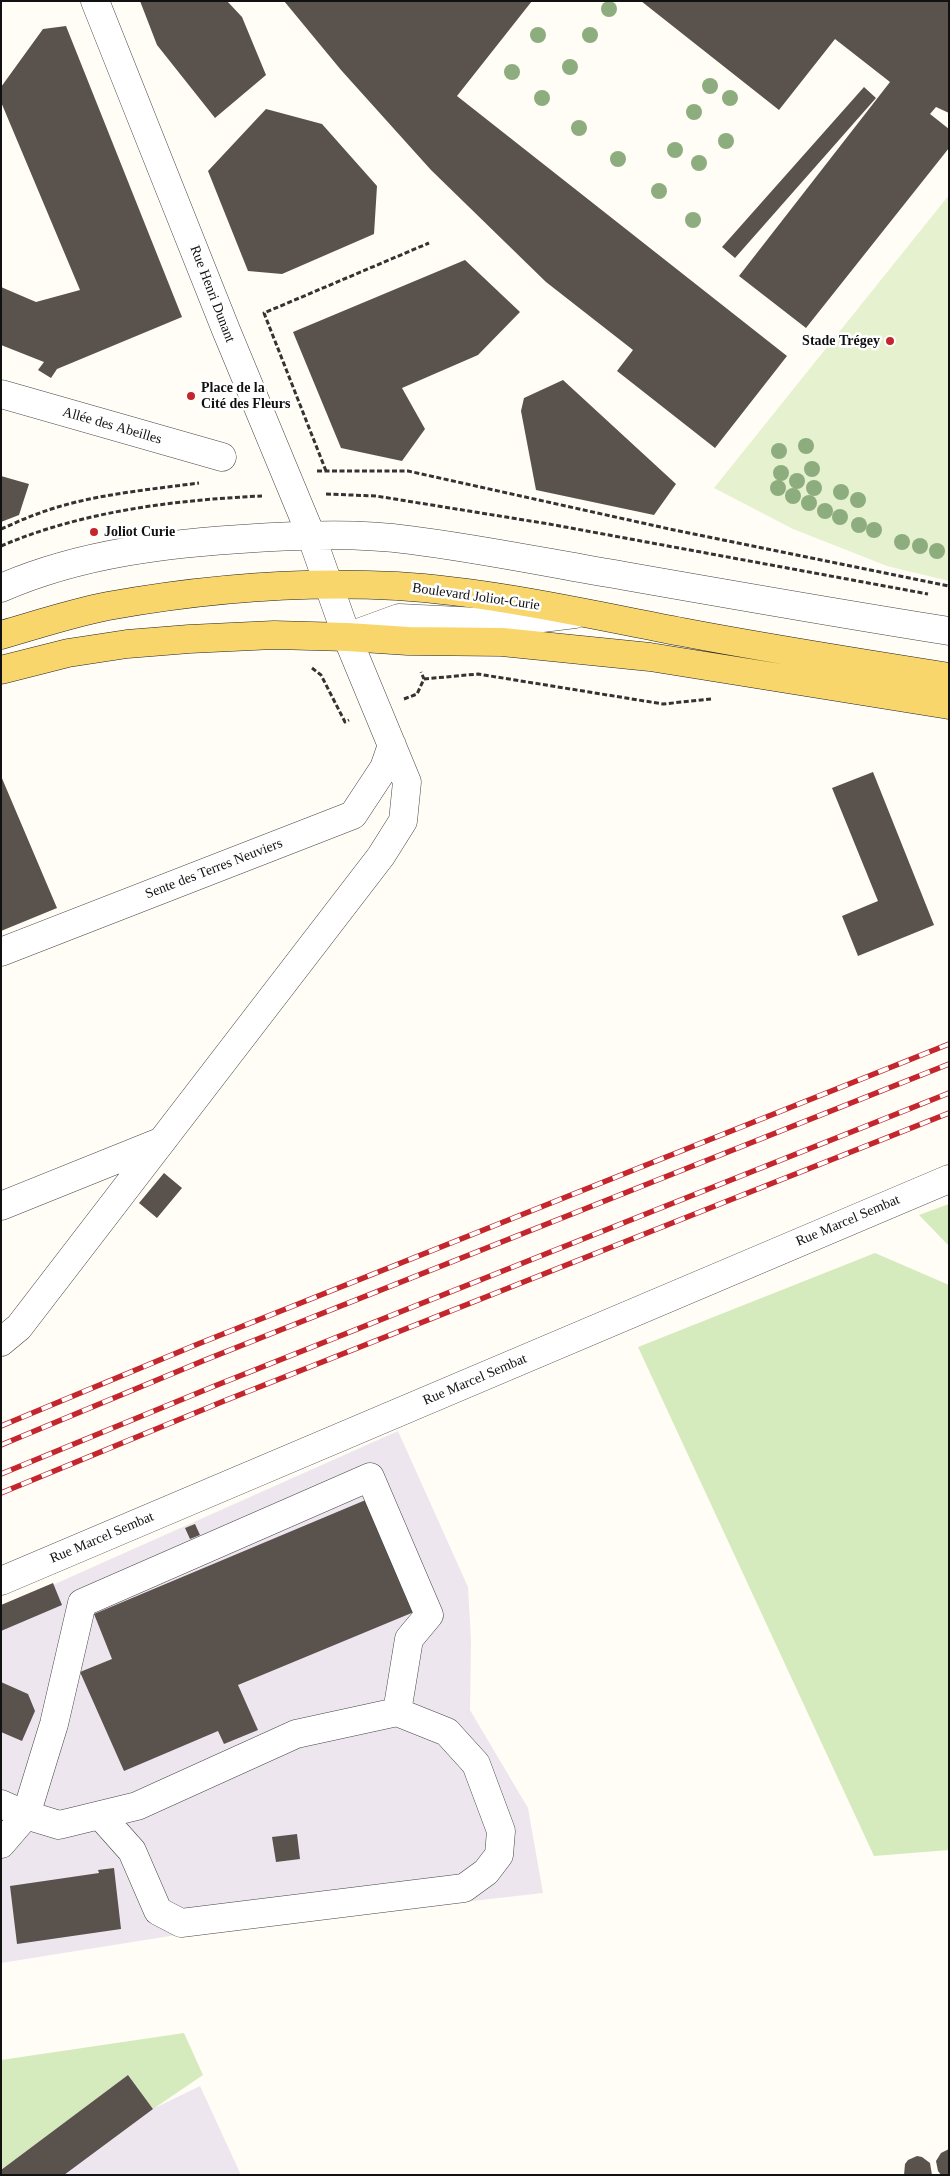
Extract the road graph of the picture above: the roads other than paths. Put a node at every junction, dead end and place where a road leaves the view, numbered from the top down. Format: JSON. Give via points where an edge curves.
{"nodes":[{"id":1,"x":95,"y":1,"type":"edge"},
{"id":2,"x":1,"y":394,"type":"edge"},
{"id":3,"x":222,"y":457,"type":"dead end"},
{"id":4,"x":311,"y":535,"type":"junction"},
{"id":5,"x":330,"y":586,"type":"junction"},
{"id":6,"x":1,"y":588,"type":"edge"},
{"id":7,"x":584,"y":613,"type":"junction"},
{"id":8,"x":949,"y":631,"type":"edge"},
{"id":9,"x":1,"y":635,"type":"edge"},
{"id":10,"x":348,"y":637,"type":"junction"},
{"id":11,"x":1,"y":670,"type":"edge"},
{"id":12,"x":949,"y":677,"type":"edge"},
{"id":13,"x":949,"y":705,"type":"edge"},
{"id":14,"x":392,"y":745,"type":"junction"},
{"id":15,"x":1,"y":952,"type":"edge"},
{"id":16,"x":161,"y":1142,"type":"junction"},
{"id":17,"x":949,"y":1178,"type":"edge"},
{"id":18,"x":1,"y":1206,"type":"edge"},
{"id":19,"x":1,"y":1342,"type":"edge"},
{"id":20,"x":1,"y":1581,"type":"edge"},
{"id":21,"x":397,"y":1712,"type":"junction"},
{"id":22,"x":1,"y":1804,"type":"edge"},
{"id":23,"x":26,"y":1815,"type":"junction"},
{"id":24,"x":100,"y":1815,"type":"junction"},
{"id":25,"x":1,"y":1844,"type":"edge"}],
"edges":[{"from":1,"to":4,"type":"street","name":"Rue Henri Dunant"},
{"from":2,"to":3,"type":"street","name":"Allée des Abeilles"},
{"from":4,"to":5,"type":"street","name":"Rue Henri Dunant"},
{"from":4,"to":6,"type":"street","via":[[193,542],[141,549],[54,569]]},
{"from":4,"to":8,"type":"street","via":[[418,541]]},
{"from":5,"to":7,"type":"main road","name":"Boulevard Joliot-Curie","via":[[452,590]]},
{"from":5,"to":9,"type":"main road","name":"Boulevard Joliot-Curie","via":[[256,588],[164,598],[106,607]]},
{"from":5,"to":10,"type":"street","name":"Rue Henri Dunant"},
{"from":7,"to":10,"type":"street","via":[[501,622],[399,618]]},
{"from":7,"to":12,"type":"main road","name":"Boulevard Joliot-Curie"},
{"from":10,"to":11,"type":"main road","via":[[274,635],[128,644],[68,653]]},
{"from":10,"to":13,"type":"main road","via":[[502,642],[640,656]]},
{"from":10,"to":14,"type":"street","name":"Rue Henri Dunant"},
{"from":14,"to":15,"type":"street","name":"Sente des Terres Neuviers","via":[[384,768],[353,815]]},
{"from":14,"to":16,"type":"street","name":"Rue Henri Dunant","via":[[407,782],[403,821],[381,856]]},
{"from":16,"to":18,"type":"street"},
{"from":16,"to":19,"type":"street","name":"Rue Henri Dunant","via":[[19,1327]]},
{"from":17,"to":20,"type":"street","name":"Rue Marcel Sembat"},
{"from":21,"to":23,"type":"street","via":[[409,1639],[429,1615],[370,1477],[82,1603],[54,1724]]},
{"from":21,"to":24,"type":"street","via":[[296,1734],[137,1806]]},
{"from":21,"to":24,"type":"street","via":[[447,1732],[476,1764],[501,1831],[499,1855],[486,1872],[464,1888],[181,1923],[158,1911],[132,1851]]},
{"from":22,"to":23,"type":"street"},
{"from":23,"to":24,"type":"street","via":[[59,1825]]},
{"from":23,"to":25,"type":"street"}]}
